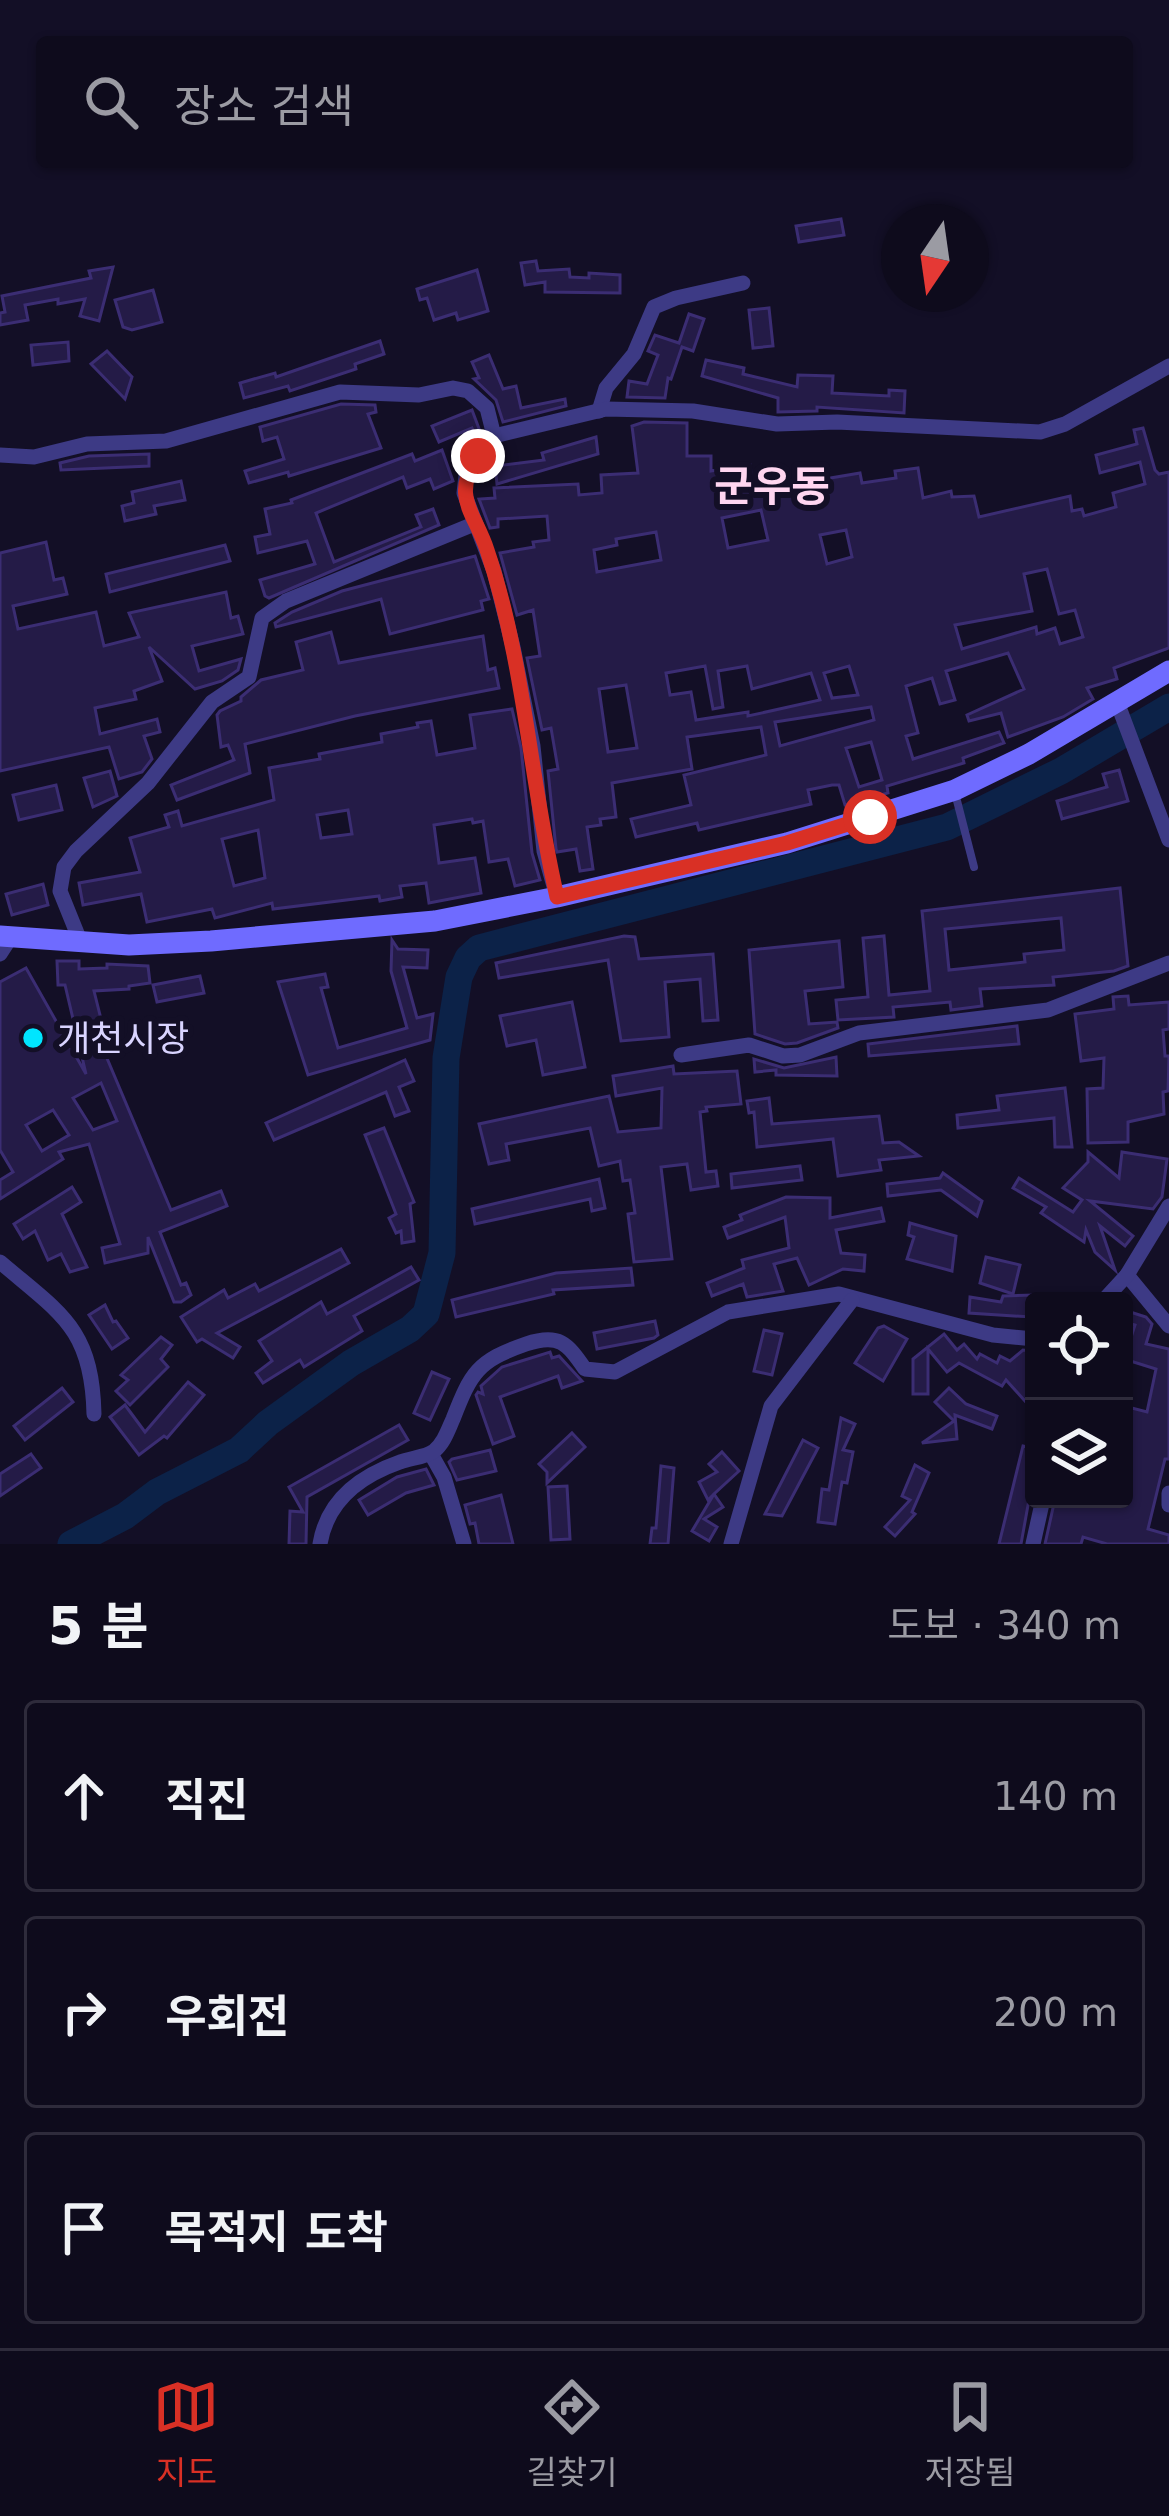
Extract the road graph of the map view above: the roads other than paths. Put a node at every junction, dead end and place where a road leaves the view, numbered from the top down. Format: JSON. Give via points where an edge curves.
{"nodes":[{"id":1,"x":743,"y":283,"type":"dead end"},
{"id":2,"x":1169,"y":366,"type":"edge"},
{"id":3,"x":599,"y":411,"type":"junction"},
{"id":4,"x":494,"y":436,"type":"junction"},
{"id":5,"x":0,"y":455,"type":"edge"},
{"id":6,"x":475,"y":524,"type":"junction"},
{"id":7,"x":1169,"y":671,"type":"edge"},
{"id":8,"x":1120,"y":709,"type":"junction"},
{"id":9,"x":956,"y":797,"type":"junction"},
{"id":10,"x":1169,"y":840,"type":"edge"},
{"id":11,"x":974,"y":867,"type":"dead end"},
{"id":12,"x":557,"y":897,"type":"junction"},
{"id":13,"x":4,"y":942,"type":"edge"},
{"id":14,"x":81,"y":943,"type":"junction"},
{"id":15,"x":1169,"y":963,"type":"edge"},
{"id":16,"x":681,"y":1055,"type":"dead end"},
{"id":17,"x":1169,"y":1206,"type":"edge"},
{"id":18,"x":0,"y":1262,"type":"edge"},
{"id":19,"x":1127,"y":1275,"type":"junction"},
{"id":20,"x":1111,"y":1292,"type":"edge"},
{"id":21,"x":852,"y":1300,"type":"junction"},
{"id":22,"x":1169,"y":1327,"type":"edge"},
{"id":23,"x":1025,"y":1338,"type":"edge"},
{"id":24,"x":94,"y":1414,"type":"dead end"},
{"id":25,"x":431,"y":1454,"type":"junction"},
{"id":26,"x":1169,"y":1493,"type":"edge"},
{"id":27,"x":1169,"y":1504,"type":"edge"},
{"id":28,"x":1041,"y":1508,"type":"edge"},
{"id":29,"x":320,"y":1544,"type":"edge"},
{"id":30,"x":464,"y":1544,"type":"edge"},
{"id":31,"x":731,"y":1544,"type":"edge"},
{"id":32,"x":1033,"y":1544,"type":"edge"}],
"edges":[{"from":1,"to":3,"type":"street","via":[[654,307]]},
{"from":2,"to":3,"type":"street","via":[[1040,432]]},
{"from":3,"to":4,"type":"street"},
{"from":4,"to":5,"type":"street","via":[[487,408],[468,391],[340,392],[166,441]]},
{"from":4,"to":6,"type":"street","via":[[466,475]]},
{"from":6,"to":12,"type":"street","via":[[513,647]]},
{"from":6,"to":14,"type":"street","via":[[262,618],[249,677],[212,702],[148,783],[64,867],[60,891]]},
{"from":7,"to":8,"type":"street"},
{"from":8,"to":9,"type":"street"},
{"from":8,"to":10,"type":"street"},
{"from":9,"to":11,"type":"lane"},
{"from":9,"to":12,"type":"street"},
{"from":12,"to":14,"type":"street","via":[[317,933]]},
{"from":13,"to":14,"type":"street"},
{"from":15,"to":16,"type":"street","via":[[1048,1010],[859,1033],[800,1055],[749,1045]]},
{"from":17,"to":19,"type":"street"},
{"from":18,"to":24,"type":"street","via":[[83,1344]]},
{"from":19,"to":20,"type":"street"},
{"from":19,"to":22,"type":"street"},
{"from":21,"to":23,"type":"street"},
{"from":21,"to":25,"type":"street","via":[[839,1294],[728,1312],[615,1372],[585,1369],[557,1338],[525,1345],[475,1369]]},
{"from":21,"to":31,"type":"street","via":[[772,1406]]},
{"from":25,"to":29,"type":"street","via":[[393,1464],[344,1494]]},
{"from":25,"to":30,"type":"street"},
{"from":26,"to":27,"type":"street"},
{"from":28,"to":32,"type":"street"}]}
